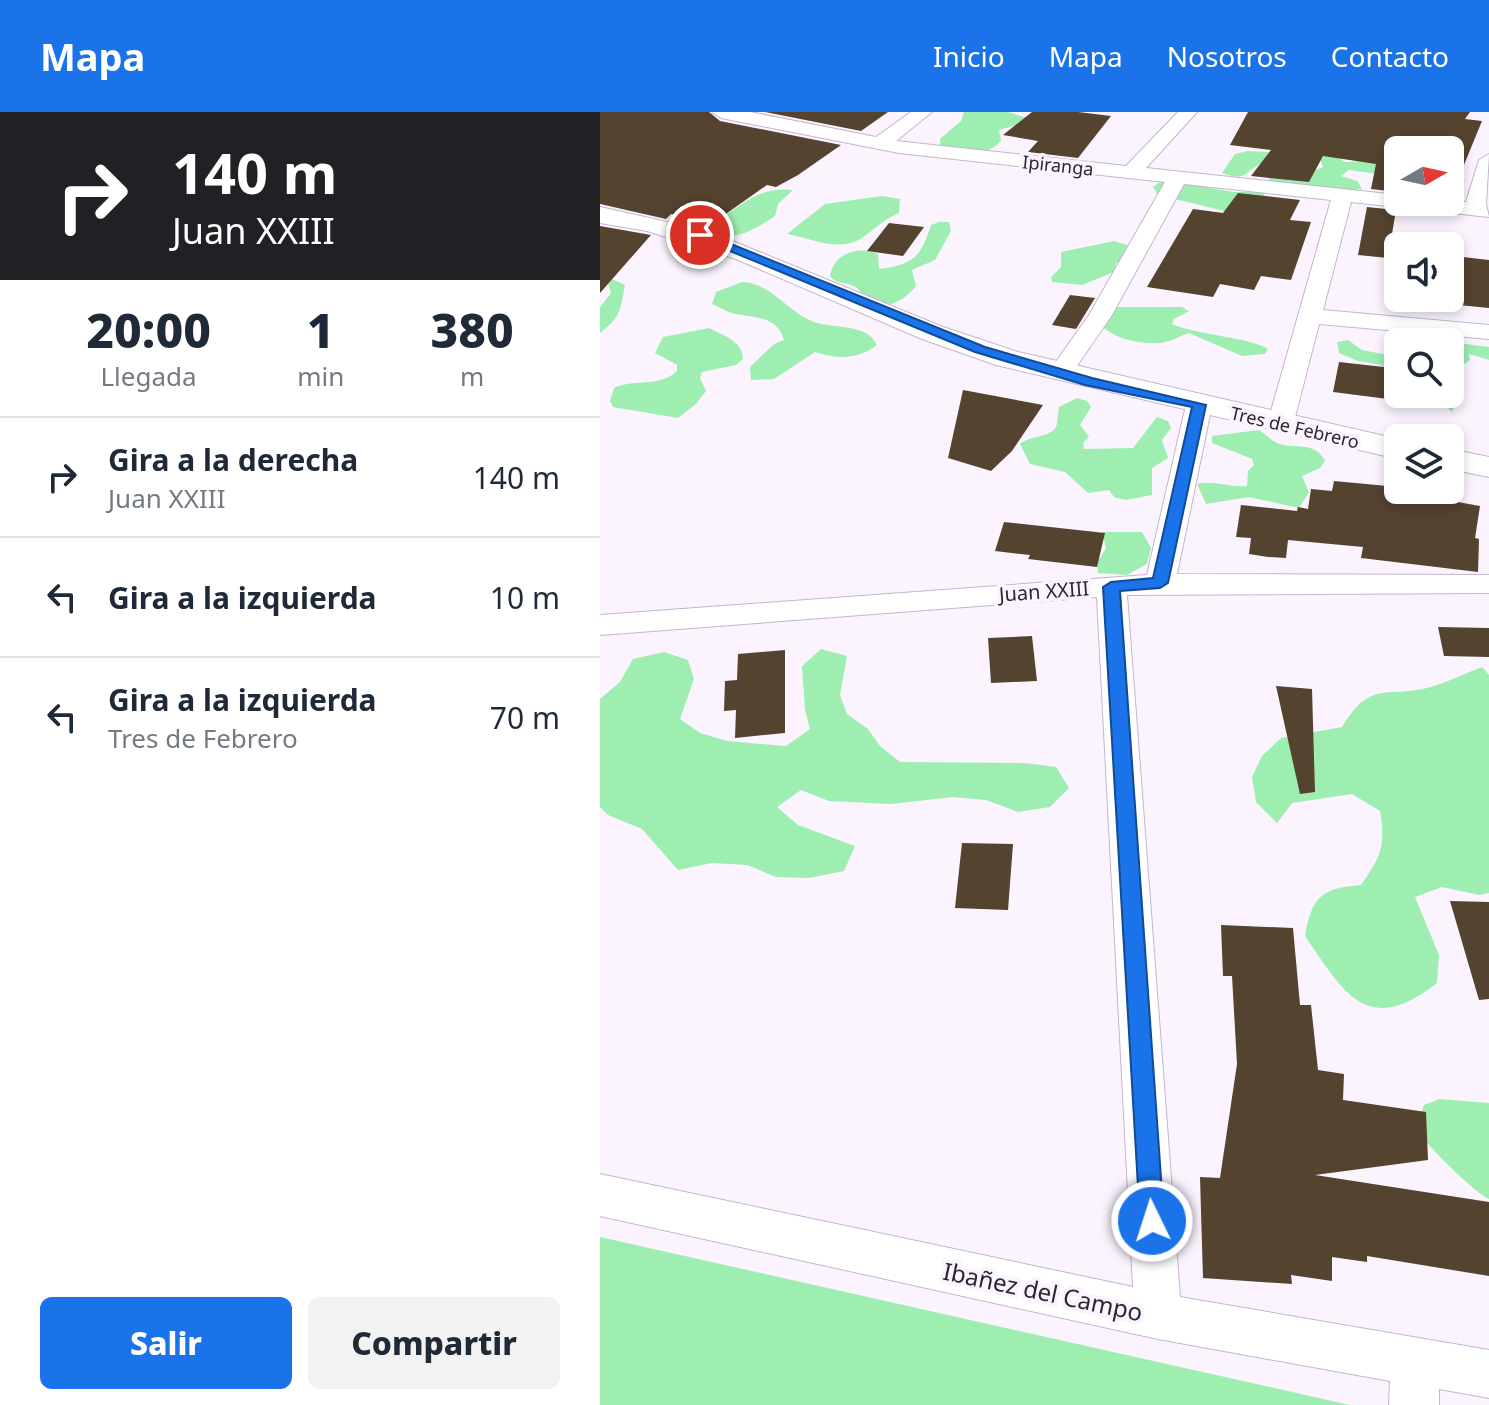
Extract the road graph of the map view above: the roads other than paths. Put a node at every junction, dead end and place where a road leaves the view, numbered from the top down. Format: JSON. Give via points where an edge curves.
{"nodes":[{"id":1,"x":721,"y":112,"type":"edge"},
{"id":2,"x":923,"y":112,"type":"edge"},
{"id":3,"x":1188,"y":112,"type":"edge"},
{"id":4,"x":881,"y":142,"type":"junction"},
{"id":5,"x":1489,"y":160,"type":"edge"},
{"id":6,"x":1130,"y":173,"type":"junction"},
{"id":7,"x":1177,"y":178,"type":"junction"},
{"id":8,"x":1342,"y":196,"type":"junction"},
{"id":9,"x":1482,"y":211,"type":"edge"},
{"id":10,"x":600,"y":215,"type":"edge"},
{"id":11,"x":1311,"y":316,"type":"junction"},
{"id":12,"x":1489,"y":332,"type":"edge"},
{"id":13,"x":1060,"y":373,"type":"junction"},
{"id":14,"x":1199,"y":405,"type":"junction"},
{"id":15,"x":1280,"y":425,"type":"junction"},
{"id":16,"x":1384,"y":446,"type":"edge"},
{"id":17,"x":1464,"y":462,"type":"edge"},
{"id":18,"x":1489,"y":467,"type":"edge"},
{"id":19,"x":1160,"y":583,"type":"junction"},
{"id":20,"x":1489,"y":584,"type":"edge"},
{"id":21,"x":1111,"y":587,"type":"junction"},
{"id":22,"x":600,"y":625,"type":"edge"},
{"id":23,"x":600,"y":1195,"type":"edge"},
{"id":24,"x":1158,"y":1316,"type":"junction"},
{"id":25,"x":1489,"y":1374,"type":"edge"},
{"id":26,"x":1414,"y":1383,"type":"edge"}],
"edges":[{"from":1,"to":4,"type":"street","name":"Ipiranga"},
{"from":2,"to":4,"type":"street"},
{"from":3,"to":6,"type":"street"},
{"from":4,"to":6,"type":"street","name":"Ipiranga"},
{"from":5,"to":9,"type":"street"},
{"from":6,"to":7,"type":"street","name":"Ipiranga"},
{"from":7,"to":8,"type":"street","name":"Ipiranga"},
{"from":7,"to":13,"type":"street","via":[[1100,315]]},
{"from":8,"to":9,"type":"street","name":"Ipiranga"},
{"from":8,"to":11,"type":"street"},
{"from":10,"to":13,"type":"street","name":"Tres de Febrero","via":[[700,235],[898,319]]},
{"from":11,"to":12,"type":"street"},
{"from":11,"to":15,"type":"street"},
{"from":13,"to":14,"type":"street","name":"Tres de Febrero"},
{"from":14,"to":15,"type":"street","name":"Tres de Febrero"},
{"from":14,"to":19,"type":"street"},
{"from":15,"to":16,"type":"street","name":"Tres de Febrero"},
{"from":17,"to":18,"type":"street"},
{"from":19,"to":20,"type":"street","name":"Juan XXIII"},
{"from":19,"to":21,"type":"street","name":"Juan XXIII"},
{"from":21,"to":22,"type":"street","name":"Juan XXIII"},
{"from":21,"to":24,"type":"street"},
{"from":23,"to":24,"type":"street","name":"Ibañez del Campo"},
{"from":24,"to":26,"type":"street","name":"Ibañez del Campo"},
{"from":25,"to":26,"type":"street","name":"Ibañez del Campo"}]}
